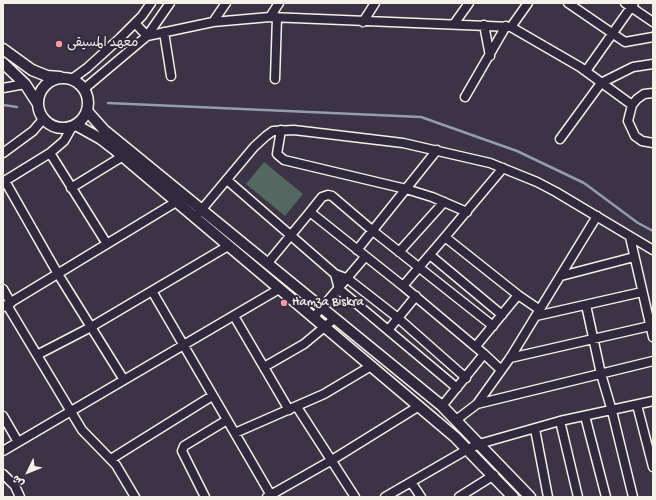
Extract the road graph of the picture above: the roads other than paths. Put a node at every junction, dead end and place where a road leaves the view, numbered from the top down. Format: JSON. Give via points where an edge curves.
{"nodes":[{"id":1,"x":151,"y":3,"type":"edge"},
{"id":2,"x":170,"y":3,"type":"edge"},
{"id":3,"x":226,"y":3,"type":"edge"},
{"id":4,"x":279,"y":3,"type":"edge"},
{"id":5,"x":375,"y":3,"type":"edge"},
{"id":6,"x":469,"y":3,"type":"edge"},
{"id":7,"x":528,"y":3,"type":"edge"},
{"id":8,"x":568,"y":3,"type":"edge"},
{"id":9,"x":630,"y":4,"type":"edge"},
{"id":10,"x":274,"y":17,"type":"junction"},
{"id":11,"x":214,"y":22,"type":"junction"},
{"id":12,"x":363,"y":22,"type":"junction"},
{"id":13,"x":653,"y":22,"type":"edge"},
{"id":14,"x":135,"y":23,"type":"junction"},
{"id":15,"x":454,"y":24,"type":"junction"},
{"id":16,"x":484,"y":25,"type":"junction"},
{"id":17,"x":509,"y":27,"type":"junction"},
{"id":18,"x":164,"y":32,"type":"junction"},
{"id":19,"x":612,"y":34,"type":"junction"},
{"id":20,"x":147,"y":36,"type":"junction"},
{"id":21,"x":653,"y":37,"type":"edge"},
{"id":22,"x":3,"y":49,"type":"edge"},
{"id":23,"x":490,"y":56,"type":"junction"},
{"id":24,"x":3,"y":63,"type":"edge"},
{"id":25,"x":653,"y":64,"type":"edge"},
{"id":26,"x":586,"y":72,"type":"junction"},
{"id":27,"x":171,"y":76,"type":"dead end"},
{"id":28,"x":68,"y":78,"type":"junction"},
{"id":29,"x":275,"y":78,"type":"dead end"},
{"id":30,"x":601,"y":83,"type":"junction"},
{"id":31,"x":25,"y":84,"type":"junction"},
{"id":32,"x":3,"y":88,"type":"edge"},
{"id":33,"x":84,"y":89,"type":"junction"},
{"id":34,"x":653,"y":93,"type":"edge"},
{"id":35,"x":465,"y":97,"type":"dead end"},
{"id":36,"x":38,"y":104,"type":"junction"},
{"id":37,"x":632,"y":105,"type":"junction"},
{"id":38,"x":87,"y":111,"type":"junction"},
{"id":39,"x":44,"y":118,"type":"junction"},
{"id":40,"x":74,"y":126,"type":"junction"},
{"id":41,"x":281,"y":130,"type":"junction"},
{"id":42,"x":560,"y":139,"type":"dead end"},
{"id":43,"x":653,"y":143,"type":"edge"},
{"id":44,"x":437,"y":150,"type":"junction"},
{"id":45,"x":3,"y":153,"type":"edge"},
{"id":46,"x":50,"y":153,"type":"junction"},
{"id":47,"x":123,"y":156,"type":"junction"},
{"id":48,"x":503,"y":168,"type":"junction"},
{"id":49,"x":227,"y":180,"type":"junction"},
{"id":50,"x":4,"y":182,"type":"edge"},
{"id":51,"x":71,"y":188,"type":"junction"},
{"id":52,"x":406,"y":189,"type":"junction"},
{"id":53,"x":176,"y":202,"type":"junction"},
{"id":54,"x":444,"y":202,"type":"junction"},
{"id":55,"x":310,"y":212,"type":"junction"},
{"id":56,"x":467,"y":212,"type":"junction"},
{"id":57,"x":198,"y":214,"type":"junction"},
{"id":58,"x":597,"y":216,"type":"junction"},
{"id":59,"x":373,"y":231,"type":"junction"},
{"id":60,"x":292,"y":235,"type":"junction"},
{"id":61,"x":445,"y":237,"type":"junction"},
{"id":62,"x":630,"y":237,"type":"junction"},
{"id":63,"x":107,"y":244,"type":"junction"},
{"id":64,"x":228,"y":246,"type":"junction"},
{"id":65,"x":357,"y":250,"type":"junction"},
{"id":66,"x":653,"y":250,"type":"edge"},
{"id":67,"x":399,"y":252,"type":"junction"},
{"id":68,"x":430,"y":255,"type":"junction"},
{"id":69,"x":365,"y":257,"type":"junction"},
{"id":70,"x":634,"y":257,"type":"junction"},
{"id":71,"x":267,"y":264,"type":"junction"},
{"id":72,"x":420,"y":268,"type":"junction"},
{"id":73,"x":58,"y":274,"type":"junction"},
{"id":74,"x":335,"y":274,"type":"junction"},
{"id":75,"x":561,"y":276,"type":"junction"},
{"id":76,"x":348,"y":279,"type":"junction"},
{"id":77,"x":403,"y":286,"type":"junction"},
{"id":78,"x":3,"y":289,"type":"edge"},
{"id":79,"x":279,"y":289,"type":"junction"},
{"id":80,"x":339,"y":289,"type":"junction"},
{"id":81,"x":152,"y":291,"type":"junction"},
{"id":82,"x":642,"y":292,"type":"junction"},
{"id":83,"x":518,"y":295,"type":"junction"},
{"id":84,"x":416,"y":296,"type":"junction"},
{"id":85,"x":7,"y":305,"type":"edge"},
{"id":86,"x":586,"y":305,"type":"junction"},
{"id":87,"x":321,"y":308,"type":"junction"},
{"id":88,"x":538,"y":313,"type":"junction"},
{"id":89,"x":502,"y":315,"type":"junction"},
{"id":90,"x":234,"y":316,"type":"junction"},
{"id":91,"x":313,"y":318,"type":"junction"},
{"id":92,"x":398,"y":318,"type":"junction"},
{"id":93,"x":334,"y":319,"type":"junction"},
{"id":94,"x":493,"y":326,"type":"junction"},
{"id":95,"x":650,"y":326,"type":"junction"},
{"id":96,"x":91,"y":327,"type":"junction"},
{"id":97,"x":325,"y":328,"type":"junction"},
{"id":98,"x":389,"y":329,"type":"junction"},
{"id":99,"x":653,"y":336,"type":"edge"},
{"id":100,"x":592,"y":339,"type":"junction"},
{"id":101,"x":183,"y":346,"type":"junction"},
{"id":102,"x":476,"y":346,"type":"junction"},
{"id":103,"x":484,"y":354,"type":"junction"},
{"id":104,"x":37,"y":355,"type":"junction"},
{"id":105,"x":510,"y":358,"type":"junction"},
{"id":106,"x":653,"y":361,"type":"edge"},
{"id":107,"x":371,"y":366,"type":"junction"},
{"id":108,"x":264,"y":367,"type":"junction"},
{"id":109,"x":501,"y":370,"type":"junction"},
{"id":110,"x":601,"y":374,"type":"junction"},
{"id":111,"x":466,"y":378,"type":"junction"},
{"id":112,"x":124,"y":380,"type":"junction"},
{"id":113,"x":457,"y":388,"type":"junction"},
{"id":114,"x":212,"y":396,"type":"junction"},
{"id":115,"x":653,"y":401,"type":"edge"},
{"id":116,"x":477,"y":404,"type":"junction"},
{"id":117,"x":637,"y":405,"type":"junction"},
{"id":118,"x":419,"y":406,"type":"junction"},
{"id":119,"x":442,"y":406,"type":"junction"},
{"id":120,"x":293,"y":408,"type":"junction"},
{"id":121,"x":71,"y":411,"type":"junction"},
{"id":122,"x":612,"y":411,"type":"junction"},
{"id":123,"x":3,"y":416,"type":"edge"},
{"id":124,"x":585,"y":416,"type":"junction"},
{"id":125,"x":227,"y":420,"type":"junction"},
{"id":126,"x":456,"y":420,"type":"junction"},
{"id":127,"x":560,"y":421,"type":"junction"},
{"id":128,"x":535,"y":429,"type":"junction"},
{"id":129,"x":235,"y":434,"type":"junction"},
{"id":130,"x":18,"y":442,"type":"junction"},
{"id":131,"x":479,"y":444,"type":"junction"},
{"id":132,"x":468,"y":449,"type":"junction"},
{"id":133,"x":3,"y":451,"type":"edge"},
{"id":134,"x":111,"y":459,"type":"junction"},
{"id":135,"x":332,"y":460,"type":"junction"},
{"id":136,"x":653,"y":467,"type":"edge"},
{"id":137,"x":3,"y":474,"type":"edge"},
{"id":138,"x":494,"y":475,"type":"junction"},
{"id":139,"x":411,"y":482,"type":"junction"},
{"id":140,"x":3,"y":486,"type":"edge"},
{"id":141,"x":15,"y":486,"type":"junction"},
{"id":142,"x":269,"y":496,"type":"edge"},
{"id":143,"x":20,"y":497,"type":"edge"},
{"id":144,"x":135,"y":497,"type":"edge"},
{"id":145,"x":205,"y":497,"type":"edge"},
{"id":146,"x":354,"y":497,"type":"edge"},
{"id":147,"x":385,"y":497,"type":"edge"},
{"id":148,"x":421,"y":497,"type":"edge"},
{"id":149,"x":459,"y":497,"type":"edge"},
{"id":150,"x":513,"y":497,"type":"edge"},
{"id":151,"x":530,"y":497,"type":"edge"},
{"id":152,"x":548,"y":497,"type":"edge"},
{"id":153,"x":578,"y":497,"type":"edge"},
{"id":154,"x":606,"y":497,"type":"edge"},
{"id":155,"x":633,"y":497,"type":"edge"}],
"edges":[{"from":1,"to":14,"type":"street"},
{"from":2,"to":20,"type":"street"},
{"from":3,"to":11,"type":"street"},
{"from":4,"to":10,"type":"street"},
{"from":5,"to":12,"type":"street"},
{"from":6,"to":15,"type":"street"},
{"from":7,"to":17,"type":"street"},
{"from":8,"to":19,"type":"street"},
{"from":9,"to":13,"type":"street"},
{"from":9,"to":19,"type":"street"},
{"from":10,"to":11,"type":"street"},
{"from":10,"to":12,"type":"street"},
{"from":10,"to":29,"type":"street"},
{"from":11,"to":18,"type":"street"},
{"from":12,"to":15,"type":"street"},
{"from":14,"to":20,"type":"street"},
{"from":14,"to":28,"type":"street","via":[[87,68]]},
{"from":15,"to":16,"type":"street"},
{"from":16,"to":17,"type":"street"},
{"from":16,"to":23,"type":"street"},
{"from":17,"to":23,"type":"street"},
{"from":17,"to":26,"type":"street","via":[[555,51]]},
{"from":18,"to":20,"type":"street"},
{"from":18,"to":27,"type":"street"},
{"from":19,"to":21,"type":"street","via":[[627,42]]},
{"from":19,"to":26,"type":"street"},
{"from":20,"to":33,"type":"street"},
{"from":22,"to":28,"type":"street","via":[[39,73]]},
{"from":23,"to":35,"type":"street"},
{"from":24,"to":31,"type":"street"},
{"from":25,"to":30,"type":"street","via":[[633,67]]},
{"from":26,"to":30,"type":"street"},
{"from":28,"to":33,"type":"street"},
{"from":28,"to":36,"type":"street","via":[[48,82],[39,96]]},
{"from":30,"to":37,"type":"street"},
{"from":30,"to":42,"type":"street"},
{"from":31,"to":32,"type":"street"},
{"from":31,"to":36,"type":"street"},
{"from":33,"to":38,"type":"street","via":[[88,96]]},
{"from":34,"to":37,"type":"street","via":[[644,94]]},
{"from":36,"to":39,"type":"street"},
{"from":37,"to":43,"type":"street","via":[[628,121],[631,129],[642,141]]},
{"from":38,"to":40,"type":"street","via":[[84,118]]},
{"from":38,"to":57,"type":"street","via":[[104,130]]},
{"from":39,"to":40,"type":"street","via":[[57,127]]},
{"from":39,"to":45,"type":"street","via":[[33,131]]},
{"from":40,"to":46,"type":"street"},
{"from":40,"to":47,"type":"street","via":[[101,139]]},
{"from":41,"to":44,"type":"street","via":[[364,137]]},
{"from":41,"to":49,"type":"street","via":[[273,131],[254,147]]},
{"from":41,"to":52,"type":"street","via":[[277,154],[284,160]]},
{"from":44,"to":48,"type":"street"},
{"from":44,"to":52,"type":"street"},
{"from":46,"to":50,"type":"street"},
{"from":46,"to":51,"type":"street"},
{"from":47,"to":51,"type":"street"},
{"from":47,"to":53,"type":"street"},
{"from":48,"to":56,"type":"street"},
{"from":48,"to":58,"type":"street","via":[[536,182]]},
{"from":49,"to":57,"type":"street"},
{"from":49,"to":60,"type":"street"},
{"from":50,"to":73,"type":"street"},
{"from":51,"to":63,"type":"street"},
{"from":52,"to":54,"type":"street"},
{"from":52,"to":59,"type":"street"},
{"from":53,"to":57,"type":"street"},
{"from":53,"to":63,"type":"street"},
{"from":54,"to":56,"type":"street"},
{"from":54,"to":67,"type":"street"},
{"from":55,"to":59,"type":"street","via":[[322,197],[330,195]]},
{"from":55,"to":60,"type":"street"},
{"from":55,"to":65,"type":"street"},
{"from":56,"to":61,"type":"street"},
{"from":57,"to":64,"type":"street"},
{"from":57,"to":71,"type":"street"},
{"from":58,"to":62,"type":"street"},
{"from":58,"to":75,"type":"street"},
{"from":59,"to":65,"type":"street"},
{"from":59,"to":67,"type":"street"},
{"from":60,"to":71,"type":"street"},
{"from":60,"to":74,"type":"street"},
{"from":61,"to":68,"type":"street"},
{"from":61,"to":83,"type":"street"},
{"from":62,"to":66,"type":"street"},
{"from":62,"to":70,"type":"street"},
{"from":63,"to":73,"type":"street"},
{"from":64,"to":79,"type":"street"},
{"from":64,"to":81,"type":"street"},
{"from":65,"to":69,"type":"street"},
{"from":67,"to":72,"type":"street"},
{"from":68,"to":72,"type":"street"},
{"from":68,"to":89,"type":"street"},
{"from":69,"to":76,"type":"street"},
{"from":69,"to":77,"type":"street"},
{"from":70,"to":75,"type":"street"},
{"from":70,"to":82,"type":"street"},
{"from":71,"to":87,"type":"street"},
{"from":72,"to":77,"type":"street"},
{"from":72,"to":94,"type":"street"},
{"from":73,"to":85,"type":"street"},
{"from":73,"to":96,"type":"street"},
{"from":74,"to":76,"type":"street"},
{"from":74,"to":80,"type":"street"},
{"from":75,"to":88,"type":"street"},
{"from":76,"to":80,"type":"street"},
{"from":76,"to":92,"type":"street"},
{"from":77,"to":84,"type":"street"},
{"from":78,"to":85,"type":"street"},
{"from":79,"to":90,"type":"street"},
{"from":79,"to":91,"type":"street"},
{"from":80,"to":87,"type":"street"},
{"from":80,"to":98,"type":"street"},
{"from":81,"to":96,"type":"street"},
{"from":81,"to":101,"type":"street"},
{"from":82,"to":86,"type":"street"},
{"from":82,"to":95,"type":"street"},
{"from":83,"to":88,"type":"street"},
{"from":83,"to":89,"type":"street"},
{"from":84,"to":92,"type":"street"},
{"from":84,"to":102,"type":"street"},
{"from":85,"to":104,"type":"street"},
{"from":86,"to":88,"type":"street"},
{"from":86,"to":100,"type":"street"},
{"from":87,"to":91,"type":"street"},
{"from":87,"to":93,"type":"street"},
{"from":88,"to":105,"type":"street"},
{"from":89,"to":94,"type":"street"},
{"from":90,"to":101,"type":"street"},
{"from":90,"to":108,"type":"street"},
{"from":91,"to":97,"type":"street"},
{"from":92,"to":98,"type":"street"},
{"from":92,"to":111,"type":"street"},
{"from":93,"to":97,"type":"street"},
{"from":93,"to":119,"type":"street"},
{"from":94,"to":102,"type":"street"},
{"from":95,"to":99,"type":"street"},
{"from":95,"to":100,"type":"street"},
{"from":96,"to":104,"type":"street"},
{"from":96,"to":112,"type":"street"},
{"from":97,"to":107,"type":"street"},
{"from":97,"to":108,"type":"street","via":[[304,344]]},
{"from":98,"to":113,"type":"street"},
{"from":100,"to":105,"type":"street"},
{"from":100,"to":110,"type":"street"},
{"from":101,"to":112,"type":"street"},
{"from":101,"to":114,"type":"street"},
{"from":102,"to":103,"type":"street"},
{"from":103,"to":109,"type":"street"},
{"from":103,"to":111,"type":"street"},
{"from":104,"to":121,"type":"street"},
{"from":105,"to":109,"type":"street"},
{"from":106,"to":110,"type":"street"},
{"from":107,"to":118,"type":"street"},
{"from":107,"to":120,"type":"street","via":[[336,388]]},
{"from":108,"to":120,"type":"street"},
{"from":109,"to":116,"type":"street"},
{"from":110,"to":116,"type":"street"},
{"from":110,"to":122,"type":"street"},
{"from":111,"to":113,"type":"street"},
{"from":112,"to":121,"type":"street"},
{"from":113,"to":119,"type":"street"},
{"from":114,"to":125,"type":"street"},
{"from":114,"to":134,"type":"street"},
{"from":115,"to":117,"type":"street"},
{"from":116,"to":126,"type":"street"},
{"from":117,"to":122,"type":"street"},
{"from":117,"to":136,"type":"street"},
{"from":118,"to":132,"type":"street"},
{"from":118,"to":135,"type":"street"},
{"from":119,"to":126,"type":"street"},
{"from":120,"to":129,"type":"street"},
{"from":120,"to":135,"type":"street"},
{"from":121,"to":130,"type":"street"},
{"from":121,"to":134,"type":"street","via":[[88,437]]},
{"from":122,"to":124,"type":"street"},
{"from":122,"to":155,"type":"street"},
{"from":123,"to":130,"type":"street"},
{"from":124,"to":127,"type":"street"},
{"from":124,"to":154,"type":"street"},
{"from":125,"to":129,"type":"street"},
{"from":125,"to":145,"type":"street","via":[[184,446],[182,450]]},
{"from":126,"to":131,"type":"street"},
{"from":127,"to":128,"type":"street"},
{"from":127,"to":153,"type":"street"},
{"from":128,"to":131,"type":"street"},
{"from":128,"to":152,"type":"street"},
{"from":129,"to":142,"type":"street"},
{"from":130,"to":133,"type":"street"},
{"from":131,"to":132,"type":"street"},
{"from":131,"to":151,"type":"street"},
{"from":132,"to":138,"type":"street"},
{"from":132,"to":139,"type":"street"},
{"from":134,"to":144,"type":"street"},
{"from":135,"to":142,"type":"street"},
{"from":135,"to":146,"type":"street"},
{"from":137,"to":141,"type":"street"},
{"from":138,"to":149,"type":"street"},
{"from":138,"to":150,"type":"street"},
{"from":139,"to":147,"type":"street"},
{"from":139,"to":148,"type":"street"},
{"from":140,"to":141,"type":"street"},
{"from":141,"to":143,"type":"street"}]}
